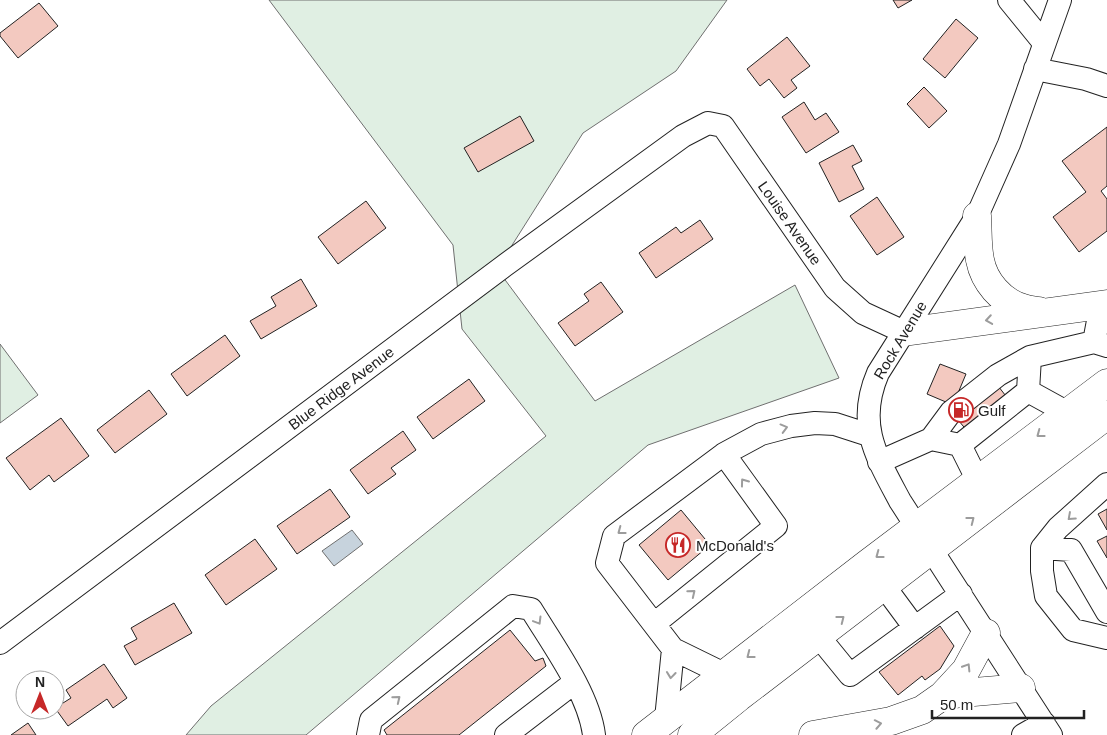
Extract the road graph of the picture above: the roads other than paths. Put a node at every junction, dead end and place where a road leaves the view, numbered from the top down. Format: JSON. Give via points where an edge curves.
{"nodes":[{"id":1,"x":1009,"y":0,"type":"edge"},
{"id":2,"x":1060,"y":0,"type":"edge"},
{"id":3,"x":1044,"y":44,"type":"junction"},
{"id":4,"x":1035,"y":68,"type":"junction"},
{"id":5,"x":1107,"y":86,"type":"edge"},
{"id":6,"x":683,"y":136,"type":"joint"},
{"id":7,"x":976,"y":216,"type":"junction"},
{"id":8,"x":1104,"y":305,"type":"edge"},
{"id":9,"x":1048,"y":312,"type":"junction"},
{"id":10,"x":904,"y":332,"type":"junction"},
{"id":11,"x":1100,"y":344,"type":"edge"},
{"id":12,"x":1030,"y":357,"type":"junction"},
{"id":13,"x":1107,"y":384,"type":"edge"},
{"id":14,"x":1028,"y":391,"type":"junction"},
{"id":15,"x":1068,"y":413,"type":"junction"},
{"id":16,"x":1107,"y":415,"type":"edge"},
{"id":17,"x":869,"y":435,"type":"junction"},
{"id":18,"x":931,"y":439,"type":"junction"},
{"id":19,"x":960,"y":445,"type":"junction"},
{"id":20,"x":724,"y":454,"type":"junction"},
{"id":21,"x":879,"y":462,"type":"junction"},
{"id":22,"x":978,"y":480,"type":"junction"},
{"id":23,"x":1107,"y":484,"type":"edge"},
{"id":24,"x":918,"y":526,"type":"junction"},
{"id":25,"x":1042,"y":548,"type":"junction"},
{"id":26,"x":933,"y":549,"type":"junction"},
{"id":27,"x":884,"y":586,"type":"junction"},
{"id":28,"x":961,"y":594,"type":"junction"},
{"id":29,"x":1107,"y":612,"type":"edge"},
{"id":30,"x":654,"y":624,"type":"junction"},
{"id":31,"x":915,"y":628,"type":"junction"},
{"id":32,"x":986,"y":633,"type":"junction"},
{"id":33,"x":818,"y":637,"type":"junction"},
{"id":34,"x":1107,"y":638,"type":"edge"},
{"id":35,"x":0,"y":643,"type":"edge"},
{"id":36,"x":673,"y":649,"type":"junction"},
{"id":37,"x":724,"y":674,"type":"junction"},
{"id":38,"x":575,"y":682,"type":"junction"},
{"id":39,"x":1021,"y":688,"type":"junction"},
{"id":40,"x":942,"y":696,"type":"junction"},
{"id":41,"x":656,"y":727,"type":"edge"},
{"id":42,"x":1047,"y":729,"type":"edge"},
{"id":43,"x":368,"y":735,"type":"edge"},
{"id":44,"x":506,"y":735,"type":"edge"},
{"id":45,"x":594,"y":735,"type":"edge"},
{"id":46,"x":692,"y":735,"type":"edge"},
{"id":47,"x":813,"y":735,"type":"edge"},
{"id":48,"x":1022,"y":735,"type":"edge"}],
"edges":[{"from":1,"to":3,"type":"street"},
{"from":2,"to":3,"type":"street","name":"Rock Avenue"},
{"from":3,"to":4,"type":"street","name":"Rock Avenue"},
{"from":4,"to":5,"type":"street"},
{"from":4,"to":7,"type":"street","name":"Rock Avenue","via":[[1009,144]]},
{"from":6,"to":10,"type":"street","name":"Louise Avenue","via":[[708,123],[723,126],[835,288],[863,313]]},
{"from":6,"to":35,"type":"street","name":"Blue Ridge Avenue","via":[[499,269]]},
{"from":7,"to":9,"type":"highway","via":[[980,260],[986,279],[1007,300],[1022,308]]},
{"from":7,"to":10,"type":"street","name":"Rock Avenue"},
{"from":8,"to":9,"type":"highway"},
{"from":8,"to":11,"type":"street"},
{"from":9,"to":10,"type":"highway","one_way":true},
{"from":10,"to":17,"type":"street","name":"Rock Avenue","via":[[871,389]]},
{"from":11,"to":12,"type":"street"},
{"from":12,"to":14,"type":"street"},
{"from":12,"to":18,"type":"street","via":[[998,375],[950,412]]},
{"from":13,"to":15,"type":"highway"},
{"from":14,"to":15,"type":"street"},
{"from":14,"to":19,"type":"street"},
{"from":15,"to":22,"type":"highway","one_way":true},
{"from":26,"to":16,"type":"highway","one_way":true},
{"from":20,"to":17,"type":"street","one_way":true,"via":[[761,434],[792,426],[835,424]]},
{"from":17,"to":21,"type":"street","name":"Rock Avenue"},
{"from":18,"to":19,"type":"street"},
{"from":18,"to":21,"type":"street"},
{"from":19,"to":22,"type":"street"},
{"from":20,"to":30,"type":"street","one_way":true,"via":[[614,536],[607,563]]},
{"from":30,"to":20,"type":"street","one_way":true,"via":[[776,526]]},
{"from":21,"to":24,"type":"street","name":"Rock Avenue"},
{"from":22,"to":24,"type":"highway"},
{"from":23,"to":25,"type":"street","one_way":true,"via":[[1058,528]]},
{"from":24,"to":26,"type":"street","name":"Rock Avenue"},
{"from":24,"to":37,"type":"highway","one_way":true},
{"from":25,"to":29,"type":"street","via":[[1071,550]]},
{"from":25,"to":34,"type":"street","via":[[1046,596],[1073,630]]},
{"from":26,"to":27,"type":"highway"},
{"from":26,"to":28,"type":"street","name":"Rock Avenue"},
{"from":27,"to":31,"type":"street"},
{"from":33,"to":27,"type":"highway","one_way":true},
{"from":28,"to":31,"type":"street"},
{"from":28,"to":32,"type":"street","name":"Rock Avenue"},
{"from":30,"to":36,"type":"street"},
{"from":31,"to":33,"type":"street","via":[[850,675]]},
{"from":32,"to":39,"type":"street","name":"Rock Avenue"},
{"from":40,"to":32,"type":"highway","one_way":true,"via":[[966,670]]},
{"from":33,"to":46,"type":"highway"},
{"from":36,"to":37,"type":"street"},
{"from":36,"to":41,"type":"street","one_way":true},
{"from":37,"to":41,"type":"highway"},
{"from":43,"to":38,"type":"street","one_way":true,"via":[[371,720],[513,606],[531,609]]},
{"from":38,"to":44,"type":"street"},
{"from":38,"to":45,"type":"street","via":[[585,699]]},
{"from":39,"to":40,"type":"highway"},
{"from":39,"to":42,"type":"street","name":"Rock Avenue"},
{"from":47,"to":40,"type":"highway","one_way":true,"via":[[891,721],[922,710]]},
{"from":42,"to":48,"type":"street"}]}
